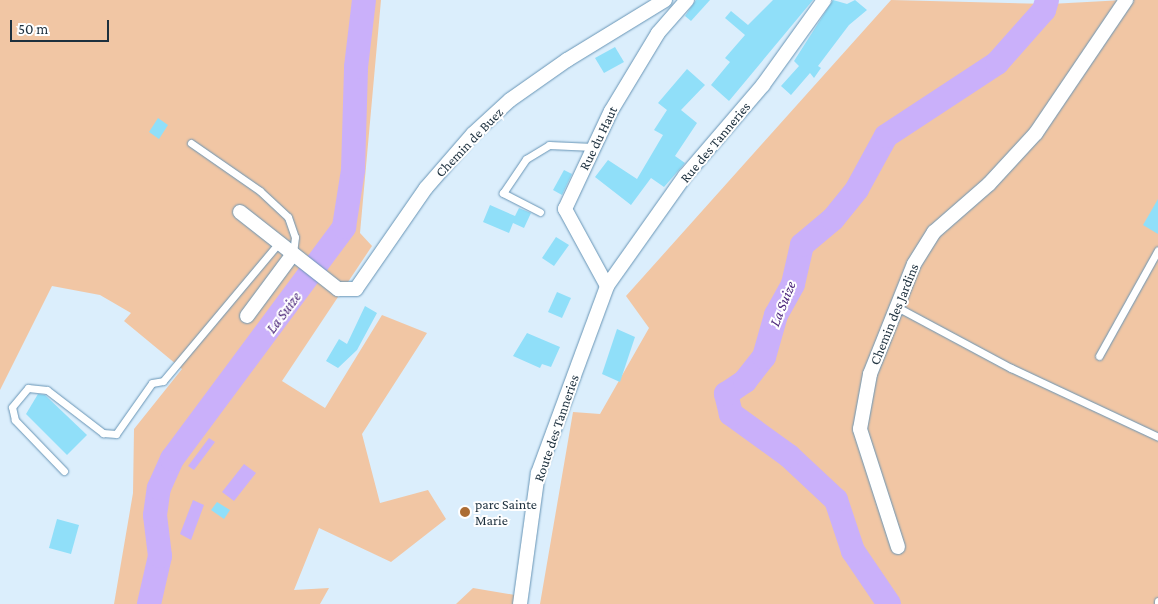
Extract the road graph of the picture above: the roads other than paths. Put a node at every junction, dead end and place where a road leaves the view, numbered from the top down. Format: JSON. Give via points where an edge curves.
{"nodes":[{"id":1,"x":665,"y":0,"type":"edge"},
{"id":2,"x":687,"y":0,"type":"edge"},
{"id":3,"x":824,"y":0,"type":"edge"},
{"id":4,"x":1126,"y":0,"type":"edge"},
{"id":5,"x":191,"y":143,"type":"dead end"},
{"id":6,"x":593,"y":147,"type":"junction"},
{"id":7,"x":240,"y":212,"type":"dead end"},
{"id":8,"x":540,"y":212,"type":"dead end"},
{"id":9,"x":279,"y":243,"type":"junction"},
{"id":10,"x":1158,"y":250,"type":"edge"},
{"id":11,"x":293,"y":254,"type":"junction"},
{"id":12,"x":607,"y":286,"type":"junction"},
{"id":13,"x":897,"y":307,"type":"junction"},
{"id":14,"x":247,"y":316,"type":"dead end"},
{"id":15,"x":1099,"y":356,"type":"dead end"},
{"id":16,"x":1158,"y":437,"type":"edge"},
{"id":17,"x":64,"y":471,"type":"dead end"},
{"id":18,"x":898,"y":547,"type":"dead end"},
{"id":19,"x":520,"y":604,"type":"edge"}],
"edges":[{"from":1,"to":11,"type":"street","name":"Chemin de Buez","via":[[510,100],[473,134],[426,188],[356,289],[345,291]]},
{"from":2,"to":6,"type":"street","name":"Rue du Haut","via":[[658,33]]},
{"from":3,"to":12,"type":"street","name":"Rue des Tanneries","via":[[763,85],[685,176]]},
{"from":4,"to":13,"type":"street","name":"Chemin des Jardins","via":[[1036,133],[989,184],[934,232],[914,264]]},
{"from":5,"to":11,"type":"lane","via":[[260,191],[288,217],[294,237]]},
{"from":6,"to":8,"type":"lane","via":[[549,145],[526,159],[503,193]]},
{"from":6,"to":12,"type":"street","name":"Rue du Haut","via":[[565,208]]},
{"from":7,"to":9,"type":"street","name":"Chemin de Buez"},
{"from":9,"to":11,"type":"street","name":"Chemin de Buez"},
{"from":9,"to":17,"type":"lane","via":[[172,370],[162,381],[152,383],[116,434],[103,433],[47,390],[28,388],[12,408],[15,420]]},
{"from":10,"to":15,"type":"lane"},
{"from":11,"to":14,"type":"street"},
{"from":12,"to":19,"type":"street","name":"Route des Tanneries","via":[[538,473]]},
{"from":13,"to":16,"type":"lane","via":[[1011,368]]},
{"from":13,"to":18,"type":"street","name":"Chemin des Jardins","via":[[870,374],[860,429]]}]}
